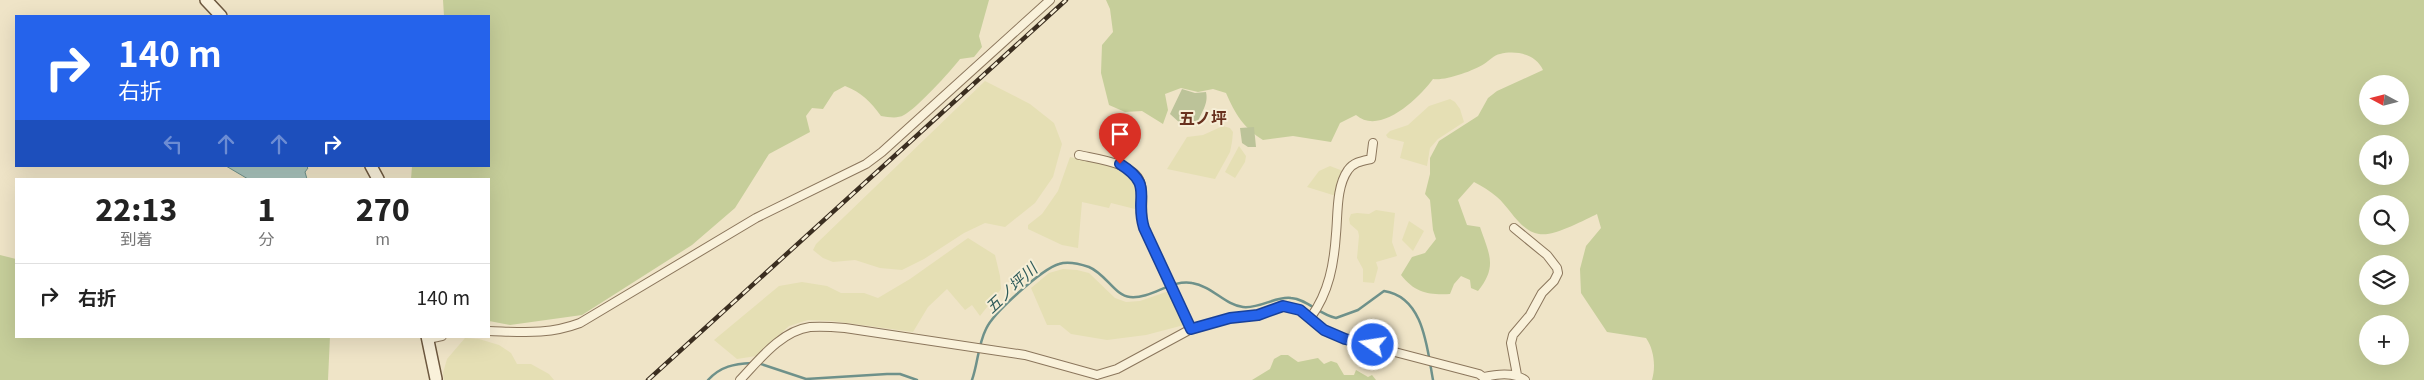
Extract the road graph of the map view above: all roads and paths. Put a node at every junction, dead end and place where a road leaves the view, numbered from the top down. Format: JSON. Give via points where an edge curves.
{"nodes":[{"id":1,"x":206,"y":0,"type":"edge"},
{"id":2,"x":1050,"y":0,"type":"edge"},
{"id":3,"x":220,"y":15,"type":"edge"},
{"id":4,"x":1373,"y":143,"type":"dead end"},
{"id":5,"x":1079,"y":155,"type":"dead end"},
{"id":6,"x":1514,"y":228,"type":"dead end"},
{"id":7,"x":1311,"y":317,"type":"junction"},
{"id":8,"x":1191,"y":329,"type":"junction"},
{"id":9,"x":490,"y":331,"type":"edge"},
{"id":10,"x":428,"y":338,"type":"edge"},
{"id":11,"x":1517,"y":375,"type":"junction"},
{"id":12,"x":1098,"y":378,"type":"edge"},
{"id":13,"x":1486,"y":378,"type":"edge"},
{"id":14,"x":436,"y":380,"type":"edge"},
{"id":15,"x":740,"y":380,"type":"edge"},
{"id":16,"x":1525,"y":380,"type":"edge"}],
"edges":[{"from":1,"to":3,"type":"street"},
{"from":2,"to":9,"type":"street","via":[[866,164],[756,218],[580,323],[528,334]]},
{"from":4,"to":7,"type":"street","via":[[1371,159],[1356,163],[1343,180],[1328,284]]},
{"from":5,"to":8,"type":"street","via":[[1120,164],[1140,181],[1144,228]]},
{"from":6,"to":11,"type":"street","via":[[1547,255],[1558,274],[1513,335],[1511,343]]},
{"from":7,"to":8,"type":"street","via":[[1283,306],[1258,315],[1230,318]]},
{"from":7,"to":13,"type":"street","via":[[1324,330],[1345,339]]},
{"from":8,"to":12,"type":"street"},
{"from":10,"to":14,"type":"street"},
{"from":11,"to":13,"type":"street","via":[[1497,374]]},
{"from":11,"to":16,"type":"street"},
{"from":12,"to":15,"type":"street","via":[[1025,355],[822,326],[809,327],[782,339]]}]}
